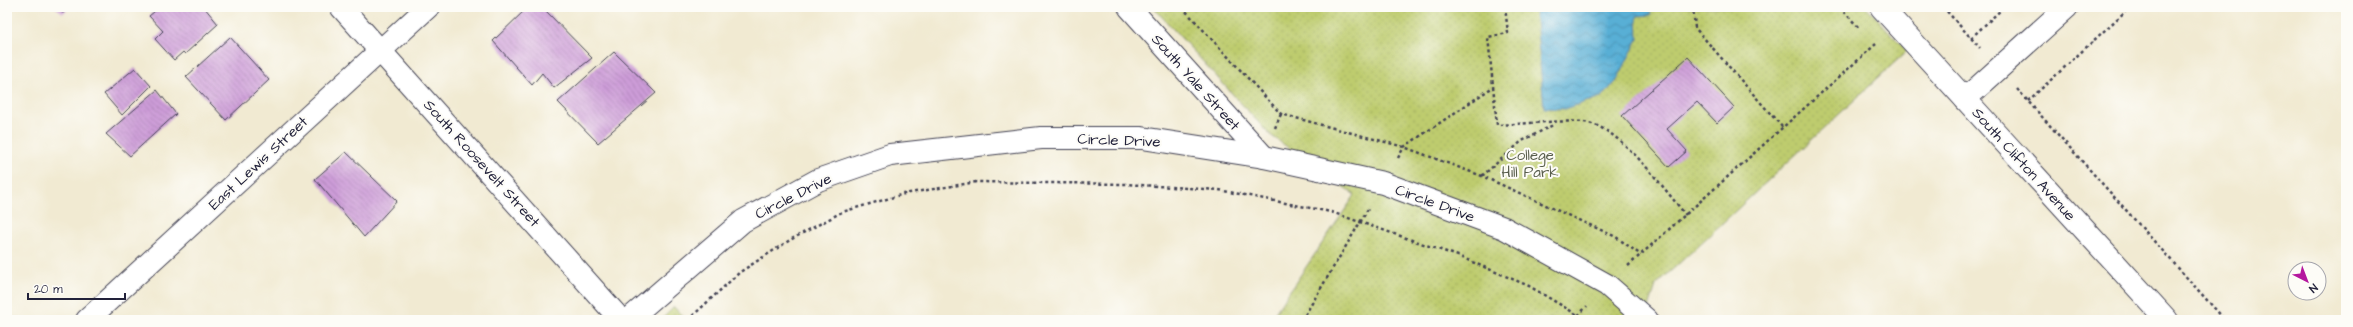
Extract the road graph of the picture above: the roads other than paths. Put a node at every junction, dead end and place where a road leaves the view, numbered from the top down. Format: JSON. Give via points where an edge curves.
{"nodes":[{"id":1,"x":341,"y":7,"type":"edge"},
{"id":2,"x":428,"y":7,"type":"edge"},
{"id":3,"x":1129,"y":7,"type":"edge"},
{"id":4,"x":1881,"y":7,"type":"edge"},
{"id":5,"x":2067,"y":7,"type":"edge"},
{"id":6,"x":380,"y":50,"type":"junction"},
{"id":7,"x":1965,"y":99,"type":"junction"},
{"id":8,"x":1264,"y":157,"type":"junction"},
{"id":9,"x":87,"y":320,"type":"edge"},
{"id":10,"x":622,"y":320,"type":"edge"},
{"id":11,"x":628,"y":320,"type":"edge"},
{"id":12,"x":1647,"y":320,"type":"edge"},
{"id":13,"x":2166,"y":320,"type":"edge"}],
"edges":[{"from":1,"to":6,"type":"street","name":"South Roosevelt Street"},
{"from":2,"to":6,"type":"street","name":"East Lewis Street"},
{"from":3,"to":8,"type":"street","name":"South Yale Street"},
{"from":4,"to":7,"type":"street","name":"South Clifton Avenue"},
{"from":5,"to":7,"type":"street"},
{"from":6,"to":9,"type":"street","name":"East Lewis Street"},
{"from":6,"to":10,"type":"street","name":"South Roosevelt Street"},
{"from":7,"to":13,"type":"street","name":"South Clifton Avenue"},
{"from":8,"to":11,"type":"street","name":"Circle Drive","via":[[1142,138],[1041,138],[890,154],[818,180],[743,221]]},
{"from":8,"to":12,"type":"street","name":"Circle Drive","via":[[1383,183],[1504,228],[1607,285]]}]}
